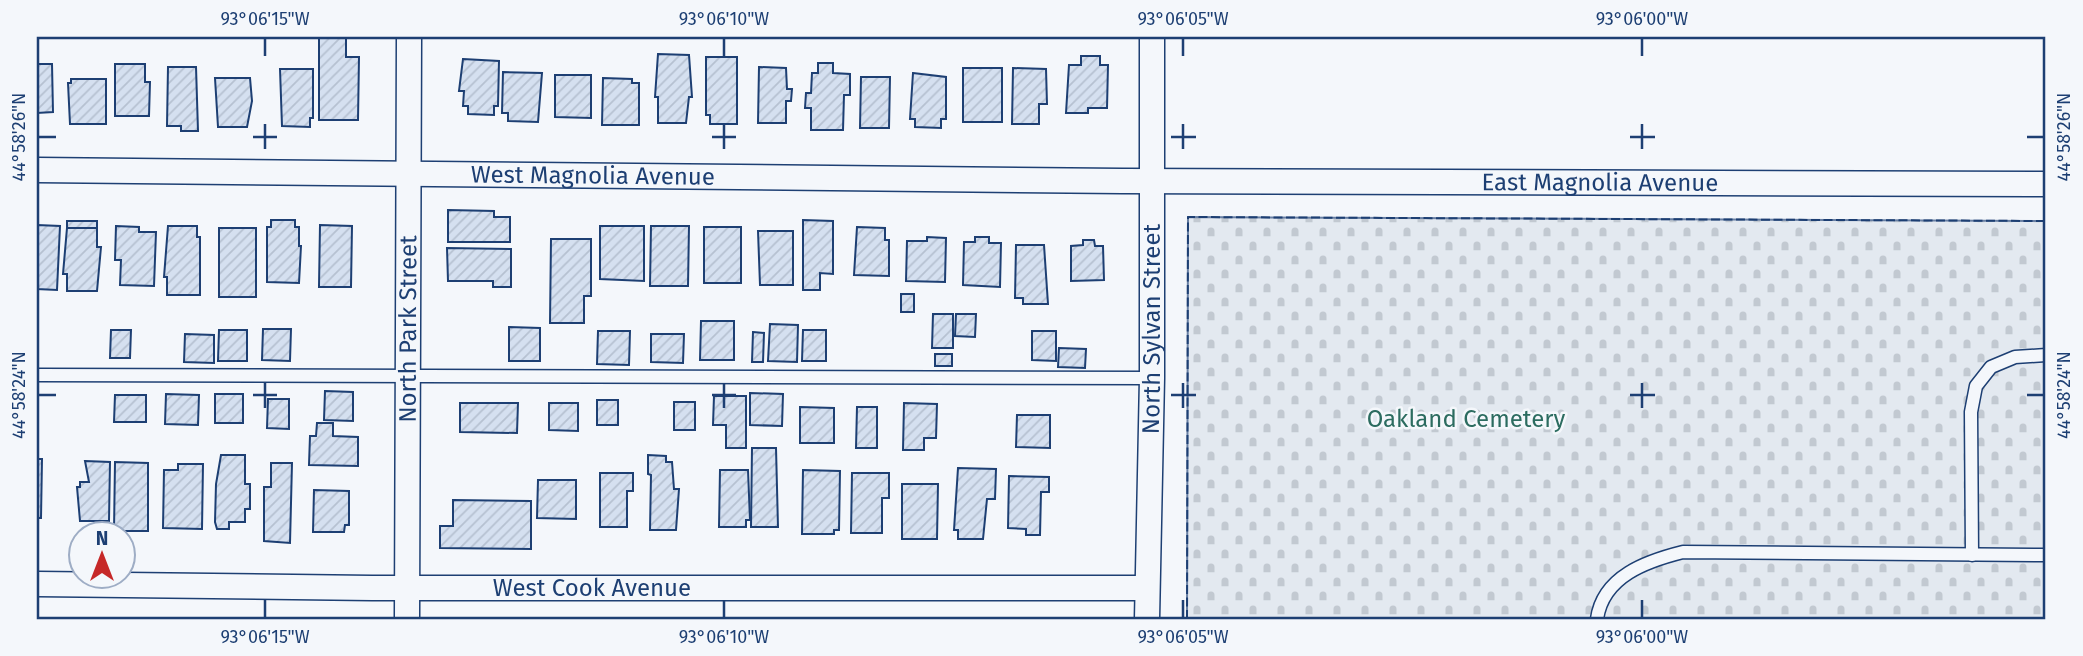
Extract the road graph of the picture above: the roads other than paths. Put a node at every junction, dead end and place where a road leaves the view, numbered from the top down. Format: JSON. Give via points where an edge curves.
{"nodes":[{"id":1,"x":410,"y":37,"type":"edge"},
{"id":2,"x":1152,"y":37,"type":"edge"},
{"id":3,"x":37,"y":170,"type":"edge"},
{"id":4,"x":408,"y":173,"type":"junction"},
{"id":5,"x":1152,"y":181,"type":"junction"},
{"id":6,"x":2046,"y":184,"type":"edge"},
{"id":7,"x":2046,"y":355,"type":"edge"},
{"id":8,"x":408,"y":374,"type":"junction"},
{"id":9,"x":37,"y":375,"type":"edge"},
{"id":10,"x":1152,"y":378,"type":"junction"},
{"id":11,"x":1972,"y":555,"type":"junction"},
{"id":12,"x":2046,"y":555,"type":"edge"},
{"id":13,"x":37,"y":584,"type":"edge"},
{"id":14,"x":407,"y":588,"type":"junction"},
{"id":15,"x":1147,"y":588,"type":"junction"},
{"id":16,"x":407,"y":619,"type":"edge"},
{"id":17,"x":1147,"y":619,"type":"edge"},
{"id":18,"x":1597,"y":619,"type":"edge"}],
"edges":[{"from":1,"to":4,"type":"street","name":"North Park Street"},
{"from":2,"to":5,"type":"street","name":"North Sylvan Street"},
{"from":3,"to":4,"type":"street","name":"West Magnolia Avenue"},
{"from":4,"to":5,"type":"street","name":"West Magnolia Avenue"},
{"from":4,"to":8,"type":"street","name":"North Park Street"},
{"from":5,"to":6,"type":"street","name":"East Magnolia Avenue"},
{"from":5,"to":10,"type":"street","name":"North Sylvan Street"},
{"from":7,"to":11,"type":"lane","via":[[2015,357],[1991,367],[1976,386],[1971,412]]},
{"from":8,"to":9,"type":"lane"},
{"from":8,"to":10,"type":"lane"},
{"from":8,"to":14,"type":"street","name":"North Park Street"},
{"from":10,"to":15,"type":"street","name":"North Sylvan Street"},
{"from":11,"to":12,"type":"lane"},
{"from":11,"to":18,"type":"lane","via":[[1683,552],[1648,561],[1615,581]]},
{"from":13,"to":14,"type":"street","name":"West Cook Avenue"},
{"from":14,"to":15,"type":"street","name":"West Cook Avenue"},
{"from":14,"to":16,"type":"street","name":"North Park Street"},
{"from":15,"to":17,"type":"street","name":"North Sylvan Street"}]}
